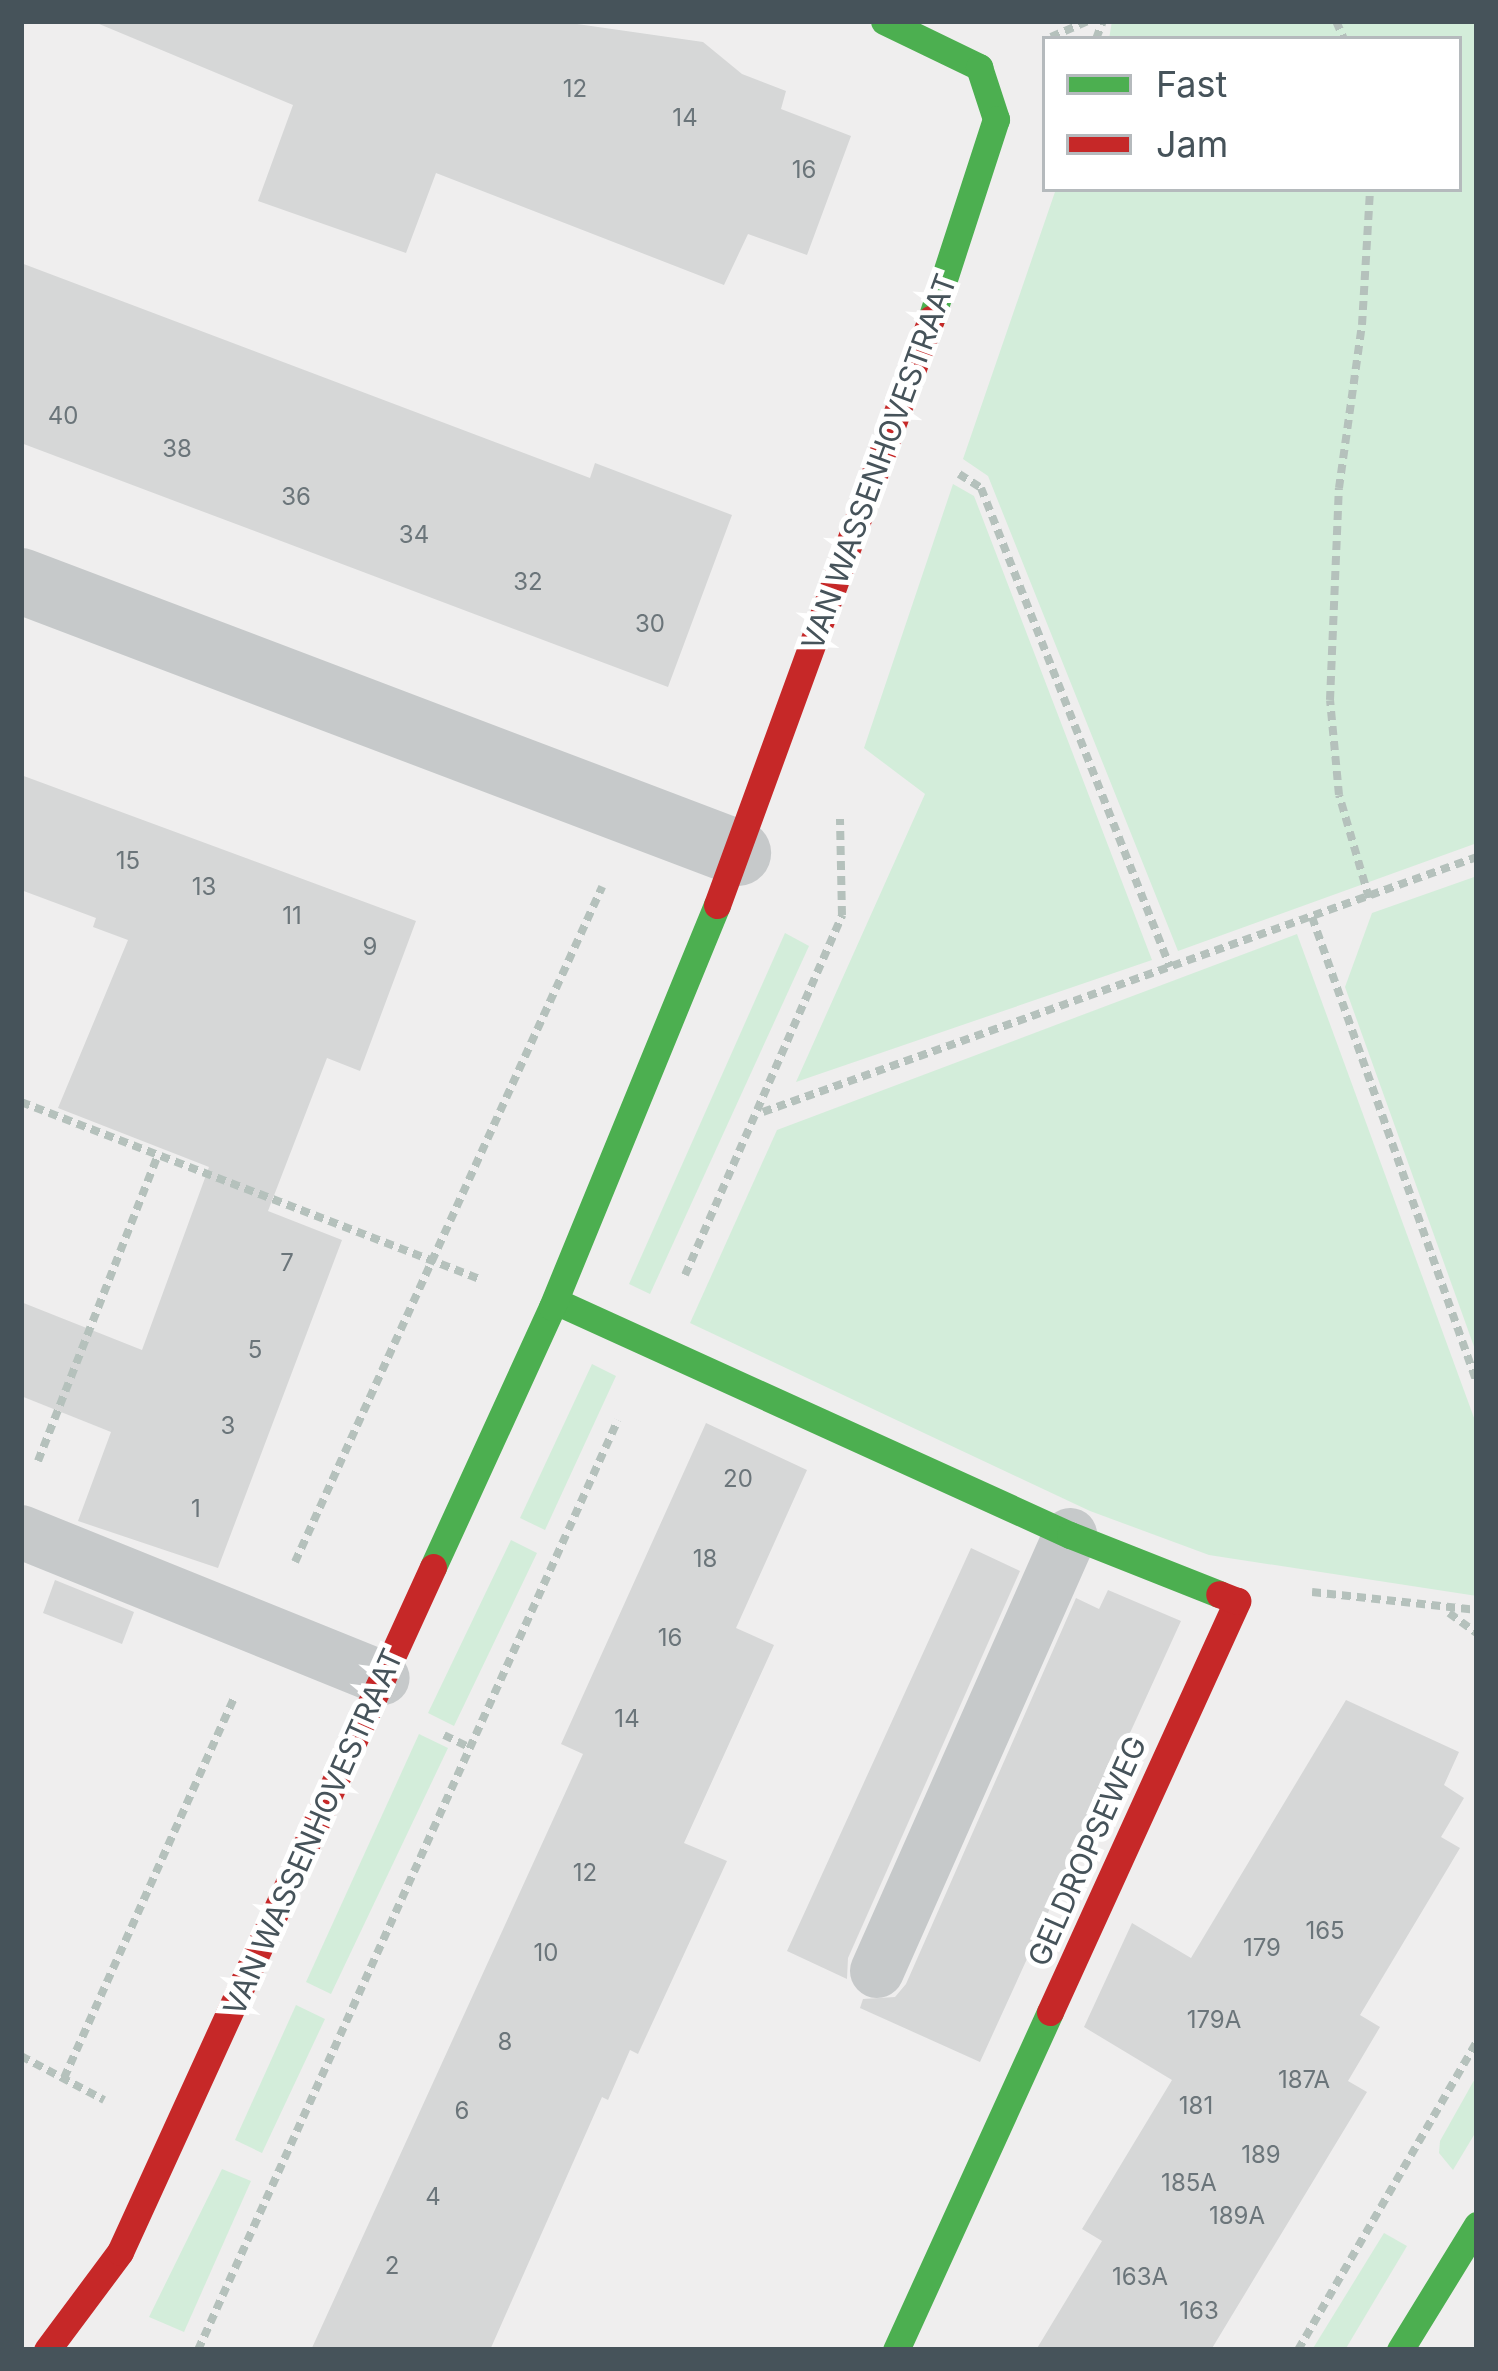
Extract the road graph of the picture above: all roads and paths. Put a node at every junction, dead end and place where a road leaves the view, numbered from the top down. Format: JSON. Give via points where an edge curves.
{"nodes":[{"id":1,"x":884,"y":21,"type":"edge"},
{"id":2,"x":1088,"y":21,"type":"edge"},
{"id":3,"x":1053,"y":36,"type":"edge"},
{"id":4,"x":1370,"y":192,"type":"edge"},
{"id":5,"x":943,"y":464,"type":"dead end"},
{"id":6,"x":21,"y":581,"type":"edge"},
{"id":7,"x":635,"y":816,"type":"junction"},
{"id":8,"x":738,"y":853,"type":"junction"},
{"id":9,"x":1477,"y":857,"type":"edge"},
{"id":10,"x":1369,"y":898,"type":"junction"},
{"id":11,"x":1312,"y":917,"type":"junction"},
{"id":12,"x":1170,"y":967,"type":"junction"},
{"id":13,"x":21,"y":1102,"type":"edge"},
{"id":14,"x":761,"y":1112,"type":"dead end"},
{"id":15,"x":158,"y":1155,"type":"junction"},
{"id":16,"x":430,"y":1260,"type":"junction"},
{"id":17,"x":554,"y":1304,"type":"junction"},
{"id":18,"x":1477,"y":1383,"type":"edge"},
{"id":19,"x":25,"y":1507,"type":"edge"},
{"id":20,"x":1070,"y":1535,"type":"junction"},
{"id":21,"x":1237,"y":1601,"type":"junction"},
{"id":22,"x":1477,"y":1610,"type":"edge"},
{"id":23,"x":1446,"y":1611,"type":"junction"},
{"id":24,"x":263,"y":1632,"type":"junction"},
{"id":25,"x":1477,"y":1633,"type":"edge"},
{"id":26,"x":383,"y":1678,"type":"junction"},
{"id":27,"x":877,"y":1971,"type":"dead end"},
{"id":28,"x":1477,"y":2041,"type":"edge"},
{"id":29,"x":64,"y":2078,"type":"dead end"},
{"id":30,"x":1477,"y":2225,"type":"edge"},
{"id":31,"x":47,"y":2350,"type":"edge"},
{"id":32,"x":896,"y":2350,"type":"edge"},
{"id":33,"x":1298,"y":2350,"type":"edge"},
{"id":34,"x":1400,"y":2350,"type":"edge"}],
"edges":[{"from":1,"to":8,"type":"street","name":"VAN WASSENHOVESTRAAT","via":[[979,67],[996,119],[986,166]]},
{"from":2,"to":3,"type":"path"},
{"from":4,"to":10,"type":"path","via":[[1339,488],[1330,700],[1335,772]]},
{"from":5,"to":12,"type":"path","via":[[981,488]]},
{"from":6,"to":7,"type":"street"},
{"from":7,"to":8,"type":"street"},
{"from":7,"to":16,"type":"path"},
{"from":8,"to":17,"type":"street","name":"VAN WASSENHOVESTRAAT"},
{"from":9,"to":10,"type":"path"},
{"from":10,"to":11,"type":"path"},
{"from":11,"to":12,"type":"path"},
{"from":11,"to":18,"type":"path"},
{"from":12,"to":14,"type":"path"},
{"from":13,"to":15,"type":"path"},
{"from":15,"to":16,"type":"path"},
{"from":15,"to":19,"type":"path"},
{"from":16,"to":17,"type":"path"},
{"from":16,"to":24,"type":"path"},
{"from":17,"to":20,"type":"street"},
{"from":17,"to":26,"type":"street","name":"VAN WASSENHOVESTRAAT"},
{"from":19,"to":24,"type":"lane"},
{"from":20,"to":21,"type":"street"},
{"from":20,"to":27,"type":"lane"},
{"from":21,"to":23,"type":"path","via":[[1286,1589]]},
{"from":21,"to":32,"type":"street","name":"GELDROPSEWEG"},
{"from":22,"to":23,"type":"path"},
{"from":23,"to":25,"type":"path"},
{"from":24,"to":26,"type":"lane"},
{"from":24,"to":29,"type":"path"},
{"from":26,"to":31,"type":"street","name":"VAN WASSENHOVESTRAAT","via":[[121,2252]]},
{"from":28,"to":33,"type":"path"},
{"from":30,"to":34,"type":"street"}]}
